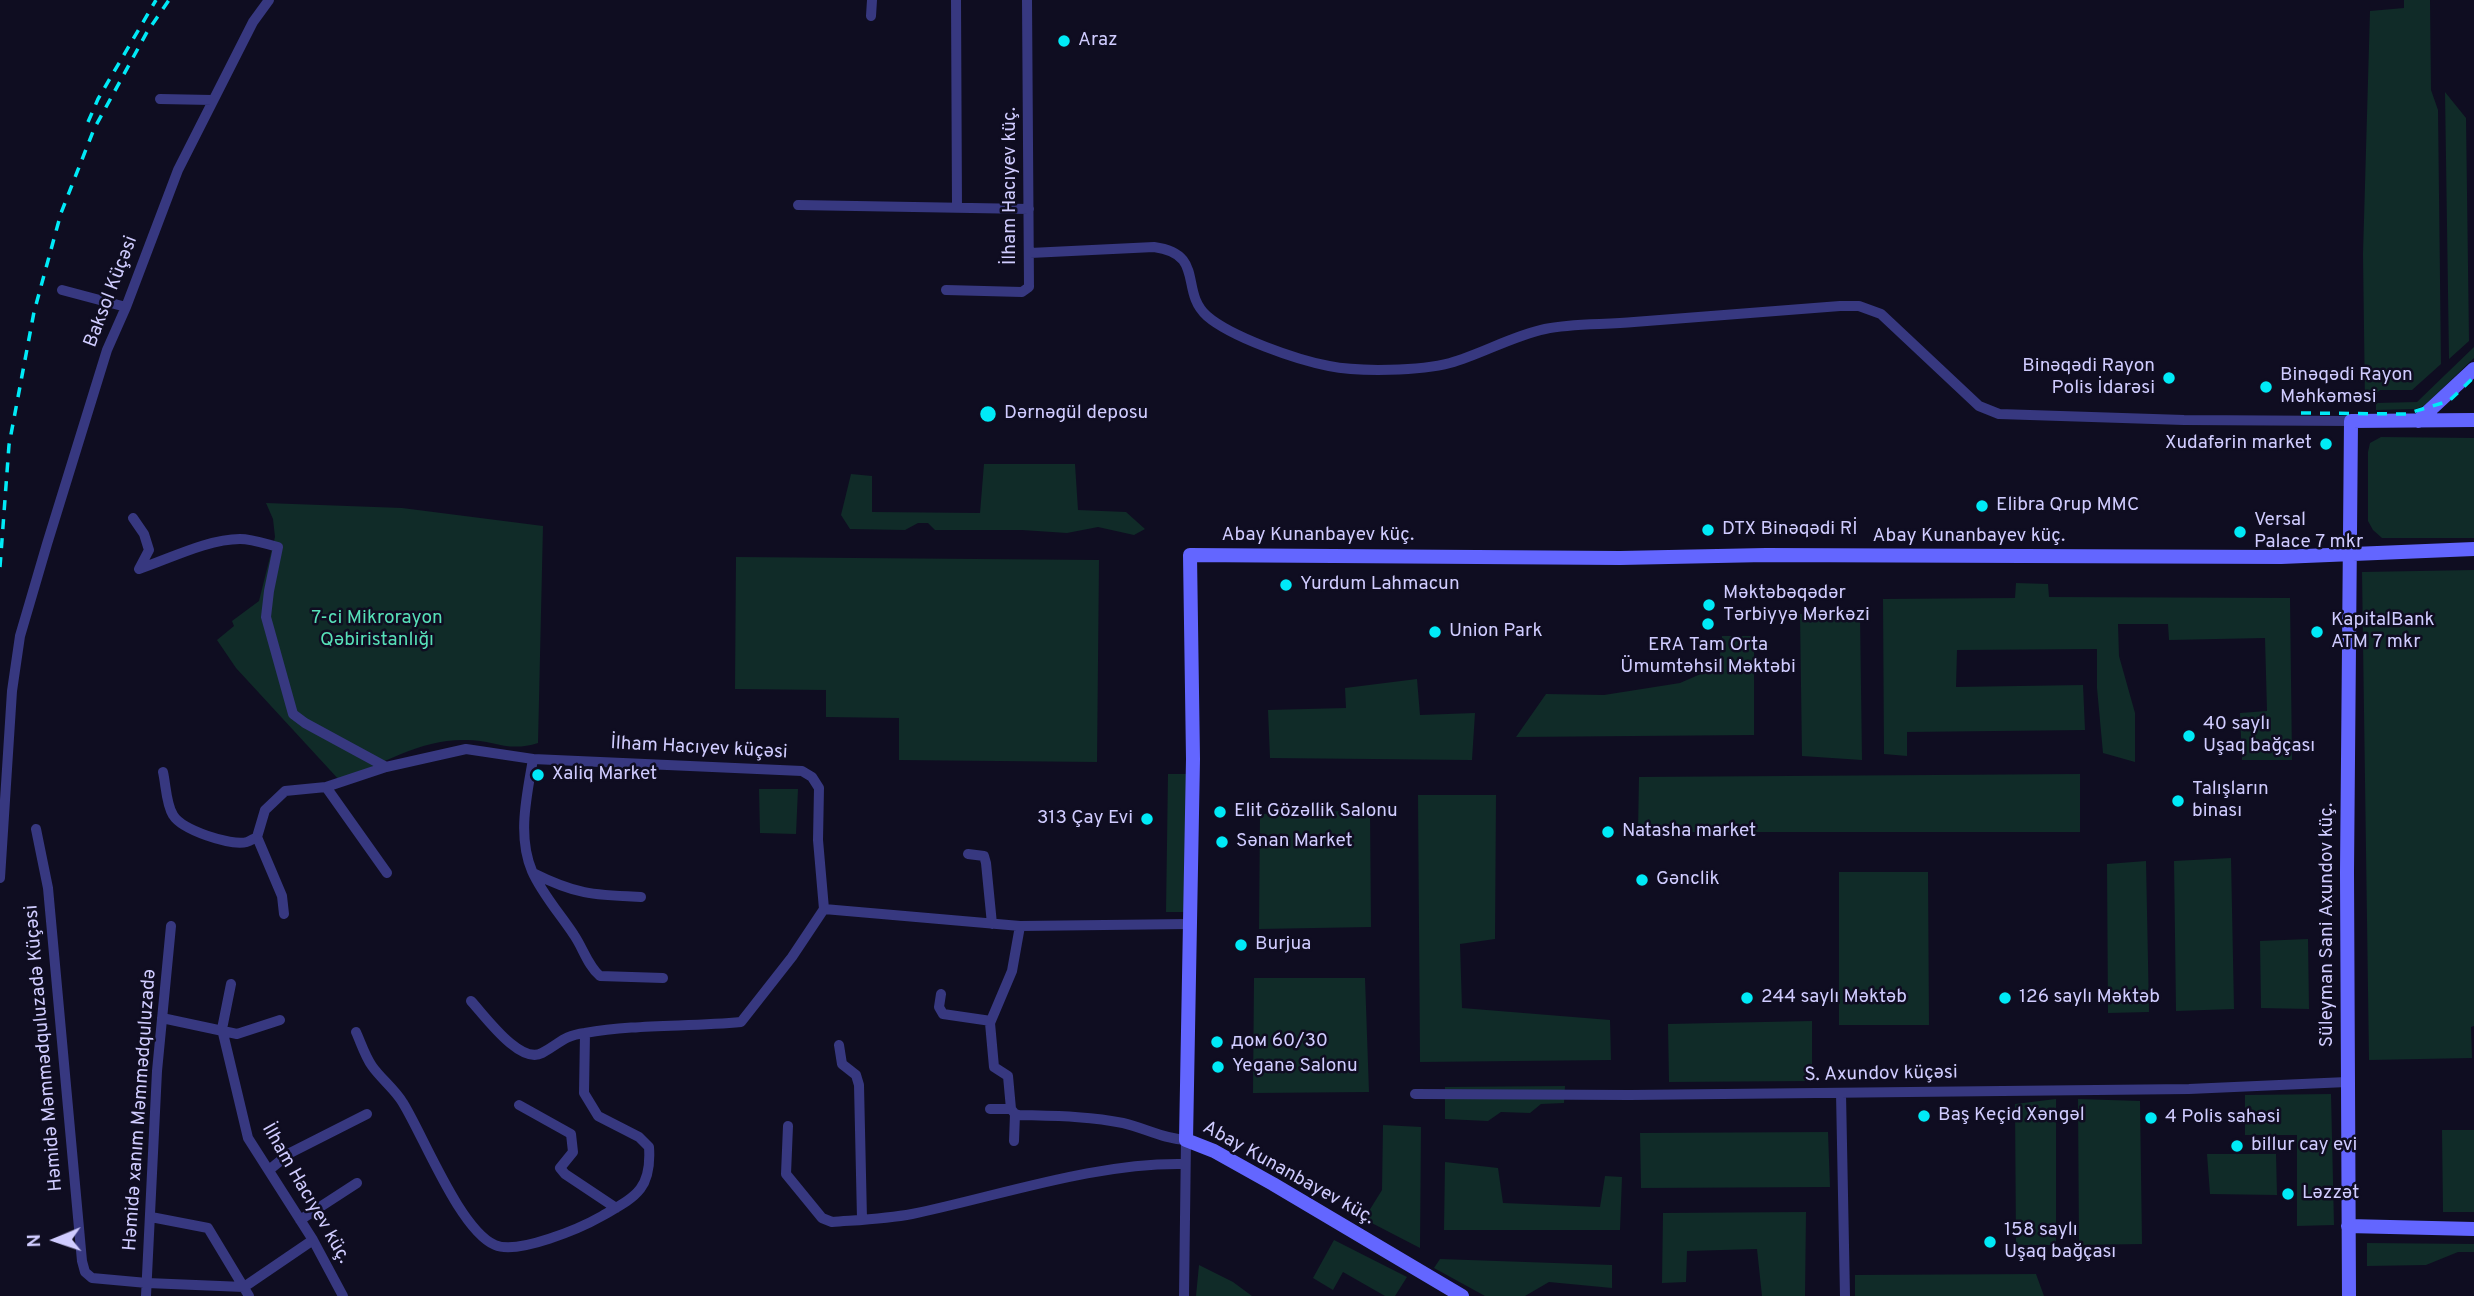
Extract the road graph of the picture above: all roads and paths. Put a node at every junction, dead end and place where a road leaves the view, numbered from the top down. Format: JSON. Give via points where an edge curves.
{"nodes":[{"id":1,"x":269,"y":0,"type":"edge"},
{"id":2,"x":872,"y":0,"type":"edge"},
{"id":3,"x":956,"y":0,"type":"edge"},
{"id":4,"x":1027,"y":0,"type":"edge"},
{"id":5,"x":871,"y":16,"type":"dead end"},
{"id":6,"x":160,"y":99,"type":"dead end"},
{"id":7,"x":212,"y":100,"type":"junction"},
{"id":8,"x":798,"y":205,"type":"dead end"},
{"id":9,"x":957,"y":207,"type":"junction"},
{"id":10,"x":1029,"y":209,"type":"junction"},
{"id":11,"x":1030,"y":253,"type":"junction"},
{"id":12,"x":62,"y":290,"type":"dead end"},
{"id":13,"x":946,"y":290,"type":"dead end"},
{"id":14,"x":126,"y":307,"type":"junction"},
{"id":15,"x":2474,"y":369,"type":"edge"},
{"id":16,"x":2474,"y":420,"type":"edge"},
{"id":17,"x":2351,"y":421,"type":"junction"},
{"id":18,"x":2418,"y":421,"type":"junction"},
{"id":19,"x":133,"y":517,"type":"dead end"},
{"id":20,"x":2474,"y":550,"type":"edge"},
{"id":21,"x":2349,"y":555,"type":"junction"},
{"id":22,"x":533,"y":759,"type":"junction"},
{"id":23,"x":386,"y":767,"type":"junction"},
{"id":24,"x":163,"y":772,"type":"dead end"},
{"id":25,"x":326,"y":787,"type":"junction"},
{"id":26,"x":36,"y":829,"type":"dead end"},
{"id":27,"x":257,"y":837,"type":"junction"},
{"id":28,"x":968,"y":854,"type":"dead end"},
{"id":29,"x":387,"y":873,"type":"dead end"},
{"id":30,"x":533,"y":873,"type":"junction"},
{"id":31,"x":0,"y":878,"type":"edge"},
{"id":32,"x":641,"y":897,"type":"dead end"},
{"id":33,"x":824,"y":909,"type":"junction"},
{"id":34,"x":284,"y":914,"type":"dead end"},
{"id":35,"x":992,"y":924,"type":"junction"},
{"id":36,"x":1189,"y":924,"type":"junction"},
{"id":37,"x":171,"y":926,"type":"dead end"},
{"id":38,"x":1020,"y":926,"type":"junction"},
{"id":39,"x":663,"y":978,"type":"dead end"},
{"id":40,"x":232,"y":984,"type":"dead end"},
{"id":41,"x":941,"y":994,"type":"dead end"},
{"id":42,"x":471,"y":1001,"type":"dead end"},
{"id":43,"x":162,"y":1018,"type":"junction"},
{"id":44,"x":280,"y":1020,"type":"dead end"},
{"id":45,"x":991,"y":1021,"type":"junction"},
{"id":46,"x":222,"y":1029,"type":"junction"},
{"id":47,"x":356,"y":1032,"type":"dead end"},
{"id":48,"x":585,"y":1033,"type":"junction"},
{"id":49,"x":839,"y":1045,"type":"dead end"},
{"id":50,"x":2347,"y":1082,"type":"junction"},
{"id":51,"x":1841,"y":1093,"type":"junction"},
{"id":52,"x":1415,"y":1094,"type":"dead end"},
{"id":53,"x":519,"y":1105,"type":"dead end"},
{"id":54,"x":990,"y":1109,"type":"dead end"},
{"id":55,"x":1013,"y":1111,"type":"junction"},
{"id":56,"x":367,"y":1114,"type":"dead end"},
{"id":57,"x":788,"y":1126,"type":"dead end"},
{"id":58,"x":1186,"y":1140,"type":"junction"},
{"id":59,"x":1014,"y":1141,"type":"dead end"},
{"id":60,"x":1185,"y":1164,"type":"junction"},
{"id":61,"x":269,"y":1170,"type":"junction"},
{"id":62,"x":357,"y":1183,"type":"dead end"},
{"id":63,"x":616,"y":1208,"type":"junction"},
{"id":64,"x":151,"y":1217,"type":"junction"},
{"id":65,"x":862,"y":1219,"type":"junction"},
{"id":66,"x":300,"y":1220,"type":"junction"},
{"id":67,"x":2348,"y":1226,"type":"junction"},
{"id":68,"x":2474,"y":1229,"type":"edge"},
{"id":69,"x":313,"y":1240,"type":"junction"},
{"id":70,"x":147,"y":1283,"type":"junction"},
{"id":71,"x":246,"y":1292,"type":"edge"},
{"id":72,"x":146,"y":1296,"type":"edge"},
{"id":73,"x":343,"y":1296,"type":"edge"},
{"id":74,"x":1184,"y":1296,"type":"edge"},
{"id":75,"x":1462,"y":1296,"type":"edge"},
{"id":76,"x":1845,"y":1296,"type":"edge"},
{"id":77,"x":2349,"y":1296,"type":"edge"}],
"edges":[{"from":1,"to":7,"type":"street","name":"Baksol Küçəsi"},
{"from":2,"to":5,"type":"street"},
{"from":3,"to":9,"type":"street"},
{"from":4,"to":10,"type":"street","name":"İlham Hacıyev küç."},
{"from":6,"to":7,"type":"street"},
{"from":7,"to":14,"type":"street","name":"Baksol Küçəsi","via":[[178,170]]},
{"from":8,"to":9,"type":"street"},
{"from":9,"to":10,"type":"street"},
{"from":10,"to":11,"type":"street","name":"İlham Hacıyev küç."},
{"from":11,"to":13,"type":"street","name":"İlham Hacıyev küç.","via":[[1029,287],[1023,292]]},
{"from":11,"to":17,"type":"street","via":[[1172,250],[1184,260],[1197,303],[1206,315],[1265,348],[1329,366],[1363,369],[1447,364],[1545,329],[1859,306],[1881,314],[1979,407],[1999,414]]},
{"from":12,"to":14,"type":"street"},
{"from":14,"to":31,"type":"street","name":"Baksol Küçəsi","via":[[107,349],[20,636]]},
{"from":15,"to":18,"type":"street"},
{"from":16,"to":18,"type":"street"},
{"from":17,"to":18,"type":"street"},
{"from":17,"to":21,"type":"street","name":"Süleyman Sani Axundov küç."},
{"from":19,"to":23,"type":"street","via":[[149,550],[139,569],[240,539],[278,547],[267,617],[293,714]]},
{"from":20,"to":21,"type":"street"},
{"from":21,"to":36,"type":"street","name":"Abay Kunanbayev küç.","via":[[1190,555],[1193,759]]},
{"from":21,"to":50,"type":"street","name":"Süleyman Sani Axundov küç."},
{"from":22,"to":23,"type":"street","name":"İlham Hacıyev küçəsi","via":[[466,749]]},
{"from":22,"to":30,"type":"street","via":[[524,813]]},
{"from":22,"to":33,"type":"street","name":"İlham Hacıyev küçəsi","via":[[802,771],[819,788]]},
{"from":23,"to":25,"type":"street","name":"İlham Hacıyev küçəsi"},
{"from":24,"to":27,"type":"street","via":[[171,812],[177,820],[227,842]]},
{"from":25,"to":27,"type":"street","name":"İlham Hacıyev küçəsi","via":[[285,791],[265,810]]},
{"from":25,"to":29,"type":"street"},
{"from":26,"to":70,"type":"street","name":"Həmidə Məmmədquluzadə Küçəsi","via":[[48,888],[82,1261],[92,1278]]},
{"from":27,"to":34,"type":"street","via":[[282,896]]},
{"from":28,"to":35,"type":"street","via":[[984,856]]},
{"from":30,"to":32,"type":"street","via":[[590,895]]},
{"from":30,"to":39,"type":"street","via":[[600,976]]},
{"from":33,"to":35,"type":"street"},
{"from":33,"to":48,"type":"street","via":[[741,1022]]},
{"from":35,"to":38,"type":"street"},
{"from":36,"to":38,"type":"street"},
{"from":36,"to":58,"type":"street","name":"Abay Kunanbayev küç."},
{"from":37,"to":43,"type":"street","name":"Həmidə xanım Məmmədquluzadə"},
{"from":38,"to":45,"type":"street","via":[[1012,971]]},
{"from":40,"to":46,"type":"street","name":"İlham Hacıyev küç."},
{"from":41,"to":45,"type":"street","via":[[943,1014]]},
{"from":42,"to":48,"type":"street","via":[[525,1054],[539,1055],[567,1036]]},
{"from":43,"to":46,"type":"street"},
{"from":43,"to":64,"type":"street","name":"Həmidə xanım Məmmədquluzadə"},
{"from":44,"to":46,"type":"street","via":[[237,1034]]},
{"from":45,"to":55,"type":"street","via":[[995,1067],[1008,1076]]},
{"from":46,"to":61,"type":"street","name":"İlham Hacıyev küç.","via":[[248,1138]]},
{"from":47,"to":63,"type":"street","via":[[371,1065],[402,1100],[447,1190],[483,1238],[498,1246],[526,1246]]},
{"from":48,"to":63,"type":"street","via":[[584,1093],[598,1116],[639,1136],[649,1147],[647,1179],[635,1197]]},
{"from":49,"to":65,"type":"street","via":[[842,1064],[856,1075],[859,1085]]},
{"from":50,"to":51,"type":"street","name":"S. Axundov küçəsi","via":[[2189,1089]]},
{"from":50,"to":67,"type":"street","name":"Süleyman Sani Axundov küç."},
{"from":51,"to":52,"type":"street","name":"S. Axundov küçəsi"},
{"from":51,"to":76,"type":"street"},
{"from":53,"to":63,"type":"street","via":[[571,1133],[573,1152],[560,1168]]},
{"from":54,"to":55,"type":"street"},
{"from":55,"to":58,"type":"street","via":[[1125,1123],[1168,1139]]},
{"from":55,"to":59,"type":"street"},
{"from":56,"to":61,"type":"street","via":[[290,1153]]},
{"from":57,"to":65,"type":"street","via":[[786,1174],[822,1218],[832,1222]]},
{"from":58,"to":60,"type":"street"},
{"from":58,"to":75,"type":"street","name":"Abay Kunanbayev küç.","via":[[1261,1178]]},
{"from":60,"to":65,"type":"street","via":[[1105,1171],[908,1215]]},
{"from":60,"to":74,"type":"street"},
{"from":61,"to":66,"type":"street","name":"İlham Hacıyev küç."},
{"from":62,"to":66,"type":"street"},
{"from":64,"to":70,"type":"street","name":"Həmidə xanım Məmmədquluzadə"},
{"from":64,"to":71,"type":"street","via":[[208,1228]]},
{"from":66,"to":69,"type":"street","name":"İlham Hacıyev küç."},
{"from":67,"to":68,"type":"street"},
{"from":67,"to":77,"type":"street","name":"Süleyman Sani Axundov küç."},
{"from":69,"to":71,"type":"street"},
{"from":69,"to":73,"type":"street","name":"İlham Hacıyev küç."},
{"from":70,"to":71,"type":"street","name":"Həmidə Məmmədquluzadə Küçəsi"},
{"from":70,"to":72,"type":"street","name":"Həmidə xanım Məmmədquluzadə"}]}
